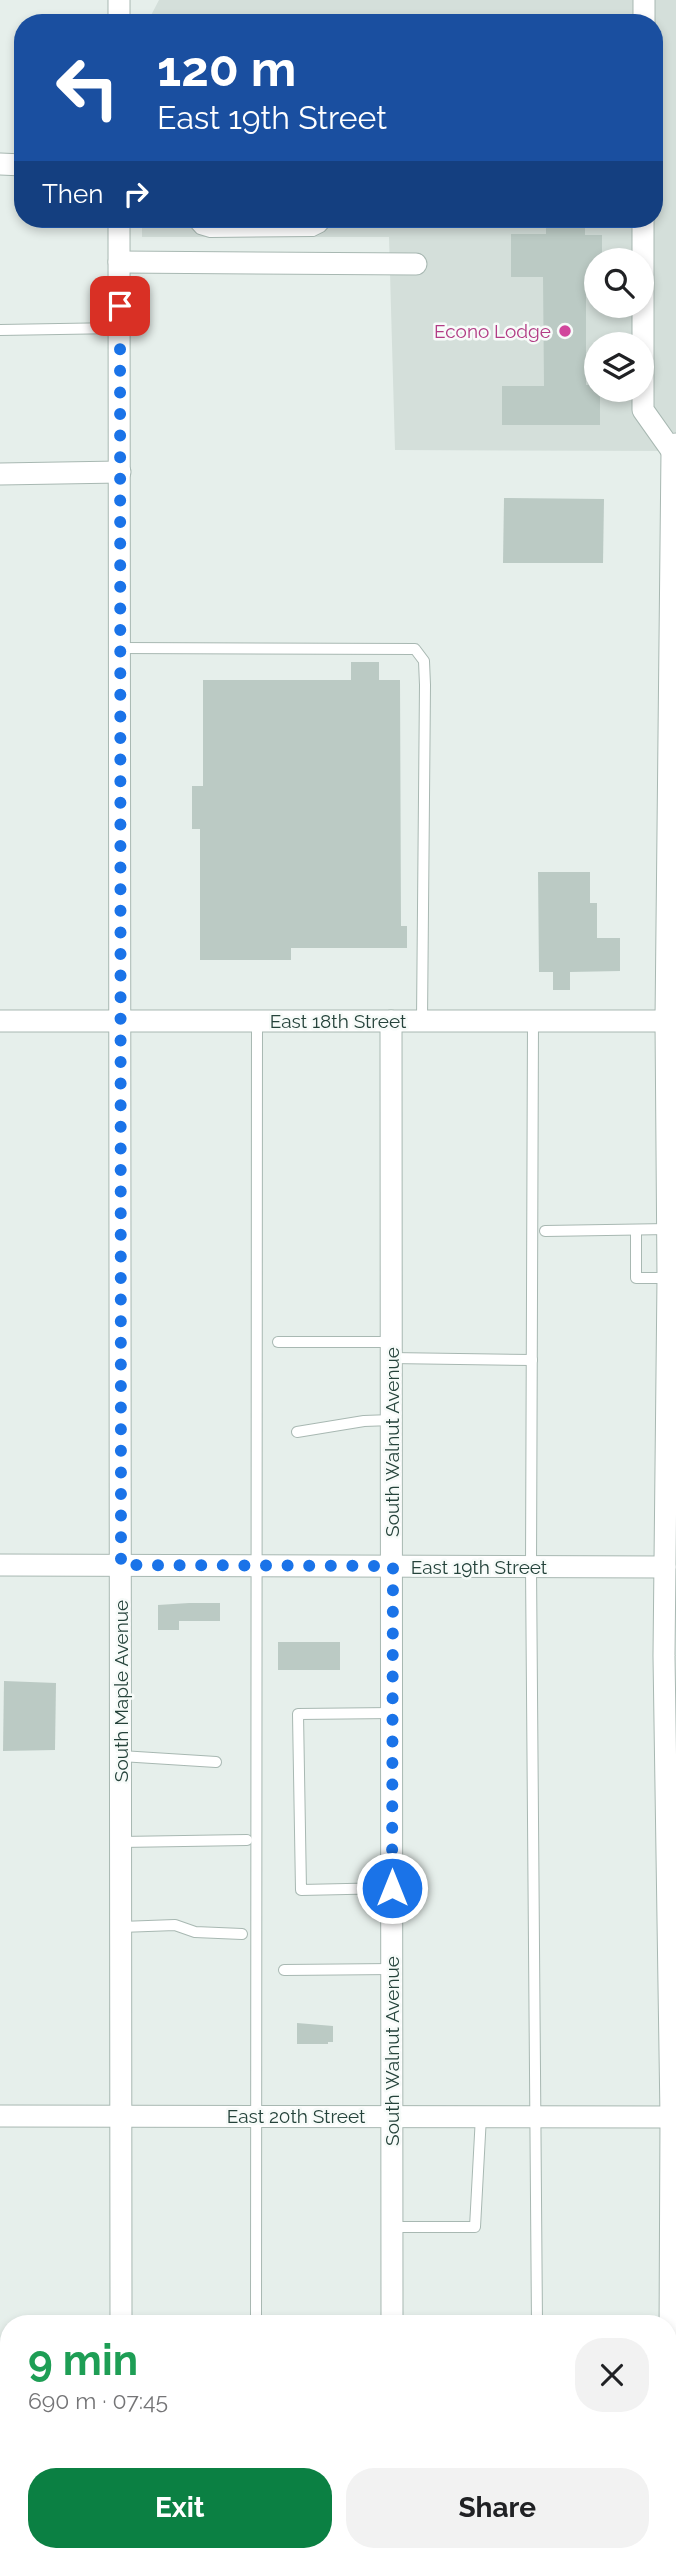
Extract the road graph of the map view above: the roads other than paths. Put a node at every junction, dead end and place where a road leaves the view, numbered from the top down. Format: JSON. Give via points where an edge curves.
{"nodes":[{"id":1,"x":120,"y":228,"type":"edge"},
{"id":2,"x":199,"y":228,"type":"edge"},
{"id":3,"x":319,"y":228,"type":"edge"},
{"id":4,"x":643,"y":228,"type":"edge"},
{"id":5,"x":120,"y":262,"type":"junction"},
{"id":6,"x":416,"y":264,"type":"dead end"},
{"id":7,"x":120,"y":328,"type":"junction"},
{"id":8,"x":0,"y":330,"type":"edge"},
{"id":9,"x":675,"y":449,"type":"edge"},
{"id":10,"x":120,"y":472,"type":"junction"},
{"id":11,"x":0,"y":474,"type":"edge"},
{"id":12,"x":674,"y":576,"type":"edge"},
{"id":13,"x":673,"y":642,"type":"edge"},
{"id":14,"x":120,"y":648,"type":"junction"},
{"id":15,"x":0,"y":1021,"type":"edge"},
{"id":16,"x":120,"y":1021,"type":"junction"},
{"id":17,"x":257,"y":1021,"type":"junction"},
{"id":18,"x":391,"y":1021,"type":"junction"},
{"id":19,"x":422,"y":1021,"type":"junction"},
{"id":20,"x":533,"y":1021,"type":"junction"},
{"id":21,"x":671,"y":1021,"type":"edge"},
{"id":22,"x":668,"y":1229,"type":"junction"},
{"id":23,"x":545,"y":1230,"type":"dead end"},
{"id":24,"x":635,"y":1230,"type":"junction"},
{"id":25,"x":672,"y":1278,"type":"edge"},
{"id":26,"x":278,"y":1342,"type":"dead end"},
{"id":27,"x":391,"y":1350,"type":"junction"},
{"id":28,"x":532,"y":1360,"type":"junction"},
{"id":29,"x":391,"y":1420,"type":"junction"},
{"id":30,"x":297,"y":1432,"type":"dead end"},
{"id":31,"x":0,"y":1565,"type":"edge"},
{"id":32,"x":121,"y":1565,"type":"junction"},
{"id":33,"x":257,"y":1565,"type":"junction"},
{"id":34,"x":393,"y":1566,"type":"junction"},
{"id":35,"x":531,"y":1567,"type":"junction"},
{"id":36,"x":665,"y":1567,"type":"junction"},
{"id":37,"x":392,"y":1713,"type":"junction"},
{"id":38,"x":121,"y":1756,"type":"junction"},
{"id":39,"x":216,"y":1762,"type":"dead end"},
{"id":40,"x":247,"y":1840,"type":"dead end"},
{"id":41,"x":121,"y":1842,"type":"junction"},
{"id":42,"x":392,"y":1888,"type":"junction"},
{"id":43,"x":121,"y":1927,"type":"junction"},
{"id":44,"x":242,"y":1934,"type":"dead end"},
{"id":45,"x":392,"y":1969,"type":"junction"},
{"id":46,"x":285,"y":1970,"type":"dead end"},
{"id":47,"x":0,"y":2116,"type":"edge"},
{"id":48,"x":121,"y":2116,"type":"junction"},
{"id":49,"x":257,"y":2116,"type":"junction"},
{"id":50,"x":392,"y":2116,"type":"junction"},
{"id":51,"x":481,"y":2116,"type":"junction"},
{"id":52,"x":536,"y":2116,"type":"junction"},
{"id":53,"x":673,"y":2117,"type":"edge"},
{"id":54,"x":392,"y":2227,"type":"junction"},
{"id":55,"x":121,"y":2315,"type":"edge"},
{"id":56,"x":257,"y":2315,"type":"edge"},
{"id":57,"x":392,"y":2315,"type":"edge"},
{"id":58,"x":537,"y":2315,"type":"edge"},
{"id":59,"x":671,"y":2315,"type":"edge"}],
"edges":[{"from":1,"to":5,"type":"street","name":"South Maple Avenue"},
{"from":2,"to":3,"type":"lane","via":[[211,232]]},
{"from":4,"to":9,"type":"street","via":[[643,410]]},
{"from":5,"to":6,"type":"street"},
{"from":5,"to":7,"type":"street","name":"South Maple Avenue"},
{"from":7,"to":8,"type":"lane"},
{"from":7,"to":10,"type":"street","name":"South Maple Avenue"},
{"from":9,"to":12,"type":"street"},
{"from":10,"to":11,"type":"street"},
{"from":10,"to":14,"type":"street","name":"South Maple Avenue"},
{"from":12,"to":13,"type":"street"},
{"from":13,"to":21,"type":"street"},
{"from":14,"to":16,"type":"street","name":"South Maple Avenue"},
{"from":14,"to":19,"type":"lane","via":[[415,649],[424,661],[425,685]]},
{"from":15,"to":16,"type":"street","name":"East 18th Street"},
{"from":16,"to":17,"type":"street","name":"East 18th Street"},
{"from":16,"to":32,"type":"street","name":"South Maple Avenue"},
{"from":17,"to":18,"type":"street","name":"East 18th Street"},
{"from":17,"to":33,"type":"lane"},
{"from":18,"to":19,"type":"street","name":"East 18th Street"},
{"from":18,"to":27,"type":"street","name":"South Walnut Avenue"},
{"from":19,"to":20,"type":"street","name":"East 18th Street"},
{"from":20,"to":21,"type":"street","name":"East 18th Street"},
{"from":20,"to":28,"type":"lane"},
{"from":21,"to":22,"type":"street"},
{"from":22,"to":24,"type":"lane"},
{"from":22,"to":25,"type":"street"},
{"from":23,"to":24,"type":"lane"},
{"from":24,"to":25,"type":"lane","via":[[635,1279]]},
{"from":25,"to":36,"type":"street"},
{"from":26,"to":27,"type":"lane"},
{"from":27,"to":28,"type":"lane"},
{"from":27,"to":29,"type":"street","name":"South Walnut Avenue"},
{"from":28,"to":35,"type":"lane"},
{"from":29,"to":30,"type":"lane"},
{"from":29,"to":34,"type":"street","name":"South Walnut Avenue"},
{"from":31,"to":32,"type":"street","name":"East 19th Street"},
{"from":32,"to":33,"type":"street","name":"East 19th Street"},
{"from":32,"to":38,"type":"street","name":"South Maple Avenue"},
{"from":33,"to":34,"type":"street","name":"East 19th Street"},
{"from":33,"to":49,"type":"lane"},
{"from":34,"to":35,"type":"street","name":"East 19th Street"},
{"from":34,"to":37,"type":"street","name":"South Walnut Avenue"},
{"from":35,"to":36,"type":"street","name":"East 19th Street"},
{"from":35,"to":52,"type":"lane"},
{"from":36,"to":53,"type":"street"},
{"from":37,"to":42,"type":"street","name":"South Walnut Avenue"},
{"from":37,"to":42,"type":"lane","via":[[298,1714],[301,1890]]},
{"from":38,"to":39,"type":"lane"},
{"from":38,"to":41,"type":"street","name":"South Maple Avenue"},
{"from":40,"to":41,"type":"lane"},
{"from":41,"to":43,"type":"street","name":"South Maple Avenue"},
{"from":42,"to":45,"type":"street","name":"South Walnut Avenue"},
{"from":43,"to":44,"type":"lane","via":[[175,1925],[195,1932]]},
{"from":43,"to":48,"type":"street","name":"South Maple Avenue"},
{"from":45,"to":46,"type":"lane"},
{"from":45,"to":50,"type":"street","name":"South Walnut Avenue"},
{"from":47,"to":48,"type":"street","name":"East 20th Street"},
{"from":48,"to":49,"type":"street","name":"East 20th Street"},
{"from":48,"to":55,"type":"street","name":"South Maple Avenue"},
{"from":49,"to":50,"type":"street","name":"East 20th Street"},
{"from":49,"to":56,"type":"lane"},
{"from":50,"to":51,"type":"street","name":"East 20th Street"},
{"from":50,"to":54,"type":"street","name":"South Walnut Avenue"},
{"from":51,"to":52,"type":"street","name":"East 20th Street"},
{"from":51,"to":54,"type":"lane","via":[[475,2227]]},
{"from":52,"to":53,"type":"street","name":"East 20th Street"},
{"from":52,"to":58,"type":"lane"},
{"from":53,"to":59,"type":"street"},
{"from":54,"to":57,"type":"street","name":"South Walnut Avenue"}]}
